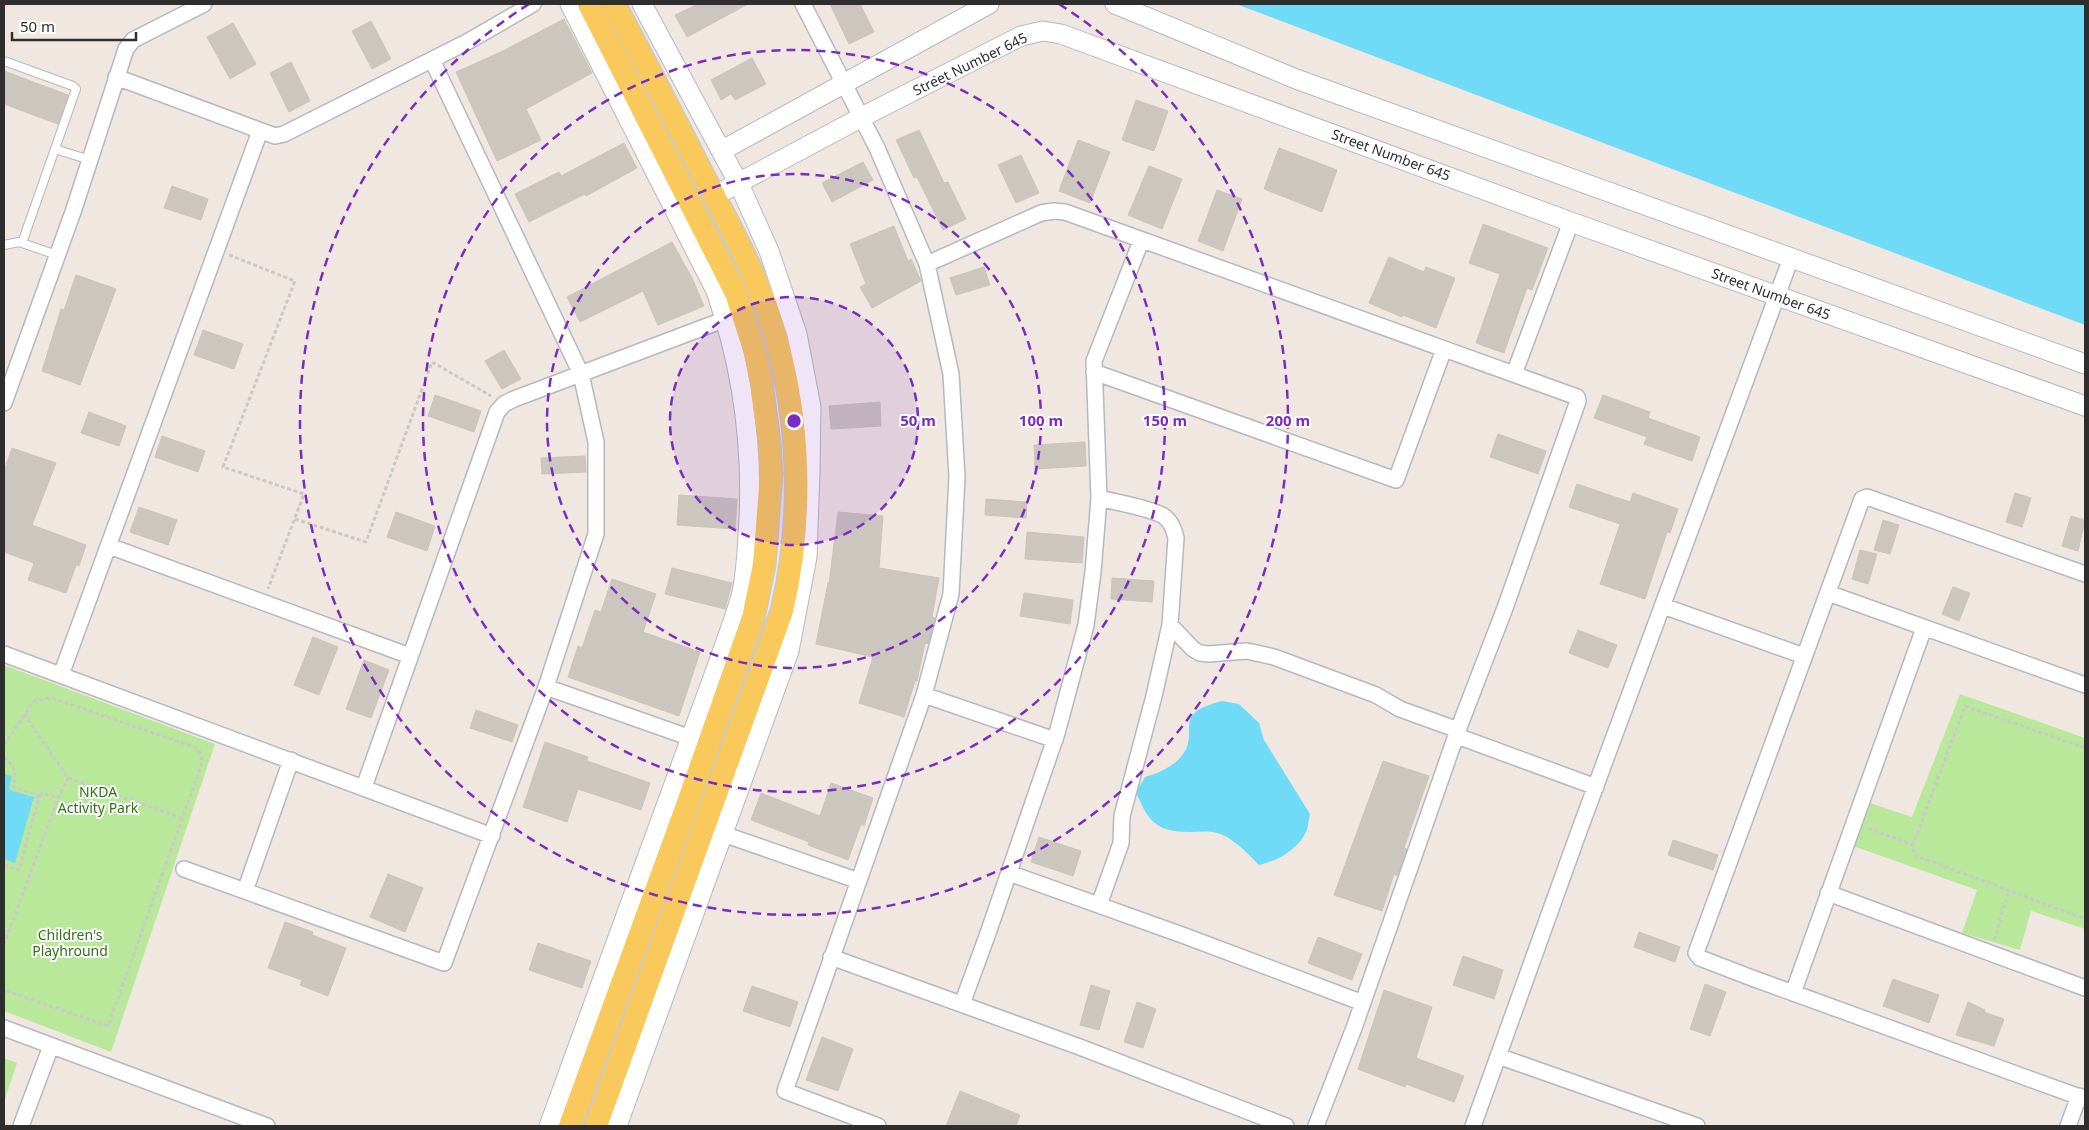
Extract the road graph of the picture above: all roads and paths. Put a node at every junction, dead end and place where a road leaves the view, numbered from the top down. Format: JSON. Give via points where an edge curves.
{"nodes":[{"id":1,"x":204,"y":4,"type":"edge"},
{"id":2,"x":533,"y":4,"type":"edge"},
{"id":3,"x":570,"y":4,"type":"edge"},
{"id":4,"x":589,"y":4,"type":"edge"},
{"id":5,"x":614,"y":4,"type":"edge"},
{"id":6,"x":642,"y":4,"type":"edge"},
{"id":7,"x":804,"y":4,"type":"edge"},
{"id":8,"x":989,"y":4,"type":"edge"},
{"id":9,"x":1114,"y":4,"type":"edge"},
{"id":10,"x":432,"y":60,"type":"junction"},
{"id":11,"x":4,"y":61,"type":"edge"},
{"id":12,"x":116,"y":77,"type":"junction"},
{"id":13,"x":852,"y":99,"type":"junction"},
{"id":14,"x":260,"y":130,"type":"junction"},
{"id":15,"x":55,"y":149,"type":"junction"},
{"id":16,"x":721,"y":151,"type":"junction"},
{"id":17,"x":90,"y":160,"type":"junction"},
{"id":18,"x":739,"y":184,"type":"junction"},
{"id":19,"x":714,"y":196,"type":"junction"},
{"id":20,"x":1571,"y":222,"type":"junction"},
{"id":21,"x":1141,"y":241,"type":"junction"},
{"id":22,"x":22,"y":242,"type":"junction"},
{"id":23,"x":4,"y":245,"type":"edge"},
{"id":24,"x":217,"y":249,"type":"junction"},
{"id":25,"x":57,"y":255,"type":"junction"},
{"id":26,"x":1791,"y":258,"type":"junction"},
{"id":27,"x":927,"y":264,"type":"junction"},
{"id":28,"x":1776,"y":296,"type":"junction"},
{"id":29,"x":726,"y":319,"type":"junction"},
{"id":30,"x":1444,"y":350,"type":"junction"},
{"id":31,"x":2085,"y":364,"type":"edge"},
{"id":32,"x":1094,"y":372,"type":"junction"},
{"id":33,"x":581,"y":374,"type":"junction"},
{"id":34,"x":1514,"y":374,"type":"junction"},
{"id":35,"x":4,"y":402,"type":"edge"},
{"id":36,"x":504,"y":404,"type":"junction"},
{"id":37,"x":2085,"y":406,"type":"edge"},
{"id":38,"x":1099,"y":498,"type":"junction"},
{"id":39,"x":295,"y":520,"type":"junction"},
{"id":40,"x":109,"y":546,"type":"junction"},
{"id":41,"x":2085,"y":574,"type":"edge"},
{"id":42,"x":1828,"y":593,"type":"junction"},
{"id":43,"x":264,"y":602,"type":"junction"},
{"id":44,"x":1664,"y":606,"type":"junction"},
{"id":45,"x":1170,"y":624,"type":"junction"},
{"id":46,"x":1924,"y":628,"type":"junction"},
{"id":47,"x":4,"y":654,"type":"edge"},
{"id":48,"x":410,"y":656,"type":"junction"},
{"id":49,"x":1804,"y":656,"type":"junction"},
{"id":50,"x":61,"y":675,"type":"junction"},
{"id":51,"x":2085,"y":685,"type":"edge"},
{"id":52,"x":546,"y":687,"type":"junction"},
{"id":53,"x":924,"y":695,"type":"junction"},
{"id":54,"x":24,"y":714,"type":"junction"},
{"id":55,"x":1457,"y":733,"type":"junction"},
{"id":56,"x":690,"y":738,"type":"junction"},
{"id":57,"x":1055,"y":740,"type":"junction"},
{"id":58,"x":4,"y":745,"type":"edge"},
{"id":59,"x":2085,"y":748,"type":"edge"},
{"id":60,"x":4,"y":757,"type":"edge"},
{"id":61,"x":291,"y":760,"type":"junction"},
{"id":62,"x":68,"y":778,"type":"junction"},
{"id":63,"x":364,"y":787,"type":"junction"},
{"id":64,"x":1596,"y":787,"type":"junction"},
{"id":65,"x":38,"y":795,"type":"junction"},
{"id":66,"x":58,"y":798,"type":"junction"},
{"id":67,"x":182,"y":818,"type":"junction"},
{"id":68,"x":1853,"y":822,"type":"junction"},
{"id":69,"x":723,"y":834,"type":"junction"},
{"id":70,"x":492,"y":836,"type":"junction"},
{"id":71,"x":1913,"y":845,"type":"junction"},
{"id":72,"x":4,"y":865,"type":"edge"},
{"id":73,"x":184,"y":869,"type":"dead end"},
{"id":74,"x":1009,"y":873,"type":"junction"},
{"id":75,"x":859,"y":881,"type":"junction"},
{"id":76,"x":2009,"y":890,"type":"junction"},
{"id":77,"x":245,"y":891,"type":"junction"},
{"id":78,"x":1828,"y":893,"type":"junction"},
{"id":79,"x":1099,"y":905,"type":"junction"},
{"id":80,"x":2085,"y":919,"type":"edge"},
{"id":81,"x":4,"y":945,"type":"edge"},
{"id":82,"x":1990,"y":953,"type":"junction"},
{"id":83,"x":831,"y":957,"type":"junction"},
{"id":84,"x":2085,"y":988,"type":"edge"},
{"id":85,"x":4,"y":990,"type":"edge"},
{"id":86,"x":1792,"y":994,"type":"junction"},
{"id":87,"x":1363,"y":1003,"type":"junction"},
{"id":88,"x":962,"y":1004,"type":"junction"},
{"id":89,"x":4,"y":1028,"type":"edge"},
{"id":90,"x":51,"y":1046,"type":"junction"},
{"id":91,"x":1498,"y":1056,"type":"junction"},
{"id":92,"x":2082,"y":1098,"type":"edge"},
{"id":93,"x":21,"y":1126,"type":"edge"},
{"id":94,"x":267,"y":1126,"type":"edge"},
{"id":95,"x":548,"y":1126,"type":"edge"},
{"id":96,"x":570,"y":1126,"type":"edge"},
{"id":97,"x":596,"y":1126,"type":"edge"},
{"id":98,"x":617,"y":1126,"type":"edge"},
{"id":99,"x":878,"y":1126,"type":"edge"},
{"id":100,"x":1286,"y":1126,"type":"edge"},
{"id":101,"x":1316,"y":1126,"type":"edge"},
{"id":102,"x":1473,"y":1126,"type":"edge"},
{"id":103,"x":1697,"y":1126,"type":"edge"},
{"id":104,"x":2068,"y":1126,"type":"edge"}],
"edges":[{"from":1,"to":12,"type":"street","via":[[133,40],[126,48]]},
{"from":2,"to":10,"type":"street"},
{"from":3,"to":29,"type":"street","via":[[716,291]]},
{"from":4,"to":96,"type":"main road","via":[[736,293],[762,382],[771,474],[764,564],[753,618]]},
{"from":5,"to":19,"type":"main road"},
{"from":6,"to":16,"type":"street"},
{"from":7,"to":13,"type":"street"},
{"from":8,"to":13,"type":"street","name":"Street Number 645"},
{"from":9,"to":26,"type":"street","via":[[1296,79]]},
{"from":10,"to":14,"type":"street","via":[[284,134],[275,136]]},
{"from":10,"to":33,"type":"street"},
{"from":11,"to":15,"type":"lane","via":[[76,89]]},
{"from":12,"to":14,"type":"street"},
{"from":12,"to":17,"type":"street"},
{"from":13,"to":16,"type":"street","name":"Street Number 645"},
{"from":13,"to":18,"type":"street","name":"Street Number 645"},
{"from":13,"to":20,"type":"street","name":"Street Number 645","via":[[1021,36],[1043,31],[1061,34]]},
{"from":13,"to":27,"type":"street"},
{"from":14,"to":24,"type":"street"},
{"from":15,"to":17,"type":"lane"},
{"from":15,"to":22,"type":"lane"},
{"from":16,"to":18,"type":"street"},
{"from":17,"to":25,"type":"street"},
{"from":18,"to":19,"type":"street","name":"Street Number 645"},
{"from":18,"to":69,"type":"street","via":[[769,251],[797,334],[811,407],[810,472],[807,557],[789,651]]},
{"from":19,"to":97,"type":"main road","via":[[754,276],[784,369],[794,434],[797,497],[793,558],[782,611]]},
{"from":20,"to":28,"type":"street","name":"Street Number 645"},
{"from":20,"to":34,"type":"street"},
{"from":21,"to":27,"type":"street","via":[[1065,212],[1054,211],[1041,213]]},
{"from":21,"to":30,"type":"street"},
{"from":21,"to":32,"type":"street","via":[[1094,361]]},
{"from":22,"to":23,"type":"lane"},
{"from":22,"to":25,"type":"lane"},
{"from":24,"to":39,"type":"path","via":[[295,281],[223,467],[304,494]]},
{"from":24,"to":40,"type":"street"},
{"from":25,"to":35,"type":"street"},
{"from":26,"to":28,"type":"street"},
{"from":26,"to":31,"type":"street"},
{"from":27,"to":53,"type":"street","via":[[951,374],[957,477],[951,594]]},
{"from":28,"to":37,"type":"street","name":"Street Number 645"},
{"from":28,"to":44,"type":"street"},
{"from":29,"to":33,"type":"street"},
{"from":29,"to":56,"type":"street","via":[[743,398],[747,434],[750,513],[747,552],[742,592]]},
{"from":30,"to":32,"type":"street","via":[[1396,480]]},
{"from":30,"to":34,"type":"street"},
{"from":32,"to":38,"type":"street"},
{"from":33,"to":36,"type":"street"},
{"from":33,"to":52,"type":"street","via":[[596,442],[596,534]]},
{"from":34,"to":55,"type":"street","via":[[1574,395],[1578,401]]},
{"from":36,"to":39,"type":"path","via":[[432,362],[366,542]]},
{"from":36,"to":48,"type":"street","via":[[497,412]]},
{"from":38,"to":45,"type":"street","via":[[1154,512],[1164,516],[1172,526],[1176,538]]},
{"from":38,"to":57,"type":"street","via":[[1086,625]]},
{"from":39,"to":43,"type":"path"},
{"from":40,"to":43,"type":"street"},
{"from":40,"to":50,"type":"street"},
{"from":41,"to":42,"type":"street","via":[[1864,497]]},
{"from":42,"to":46,"type":"street"},
{"from":42,"to":49,"type":"street"},
{"from":43,"to":48,"type":"street"},
{"from":44,"to":49,"type":"street"},
{"from":44,"to":64,"type":"street"},
{"from":45,"to":55,"type":"street","via":[[1192,649],[1200,653],[1247,651],[1274,657],[1376,695]]},
{"from":45,"to":79,"type":"street","via":[[1122,816],[1121,843]]},
{"from":46,"to":51,"type":"street"},
{"from":46,"to":68,"type":"street"},
{"from":47,"to":50,"type":"street"},
{"from":48,"to":63,"type":"street"},
{"from":49,"to":86,"type":"street","via":[[1696,953],[1700,958]]},
{"from":50,"to":61,"type":"street"},
{"from":52,"to":56,"type":"street"},
{"from":52,"to":70,"type":"street"},
{"from":53,"to":57,"type":"street"},
{"from":53,"to":75,"type":"street"},
{"from":54,"to":58,"type":"path"},
{"from":54,"to":62,"type":"path"},
{"from":54,"to":67,"type":"path","via":[[34,701],[52,698],[199,751],[201,766]]},
{"from":55,"to":64,"type":"street"},
{"from":55,"to":87,"type":"street"},
{"from":56,"to":95,"type":"street"},
{"from":57,"to":74,"type":"street"},
{"from":59,"to":71,"type":"path","via":[[1964,706]]},
{"from":60,"to":65,"type":"path","via":[[16,772],[14,787]]},
{"from":61,"to":63,"type":"street"},
{"from":61,"to":77,"type":"street"},
{"from":62,"to":66,"type":"path"},
{"from":62,"to":67,"type":"path"},
{"from":63,"to":70,"type":"street"},
{"from":64,"to":91,"type":"street"},
{"from":65,"to":66,"type":"path","via":[[43,793]]},
{"from":65,"to":72,"type":"path","via":[[19,870]]},
{"from":66,"to":81,"type":"path"},
{"from":67,"to":85,"type":"path","via":[[108,1026]]},
{"from":68,"to":71,"type":"path"},
{"from":68,"to":78,"type":"street"},
{"from":69,"to":75,"type":"street"},
{"from":69,"to":98,"type":"street"},
{"from":70,"to":77,"type":"street","via":[[444,963]]},
{"from":71,"to":76,"type":"path","via":[[1914,855]]},
{"from":73,"to":77,"type":"street"},
{"from":74,"to":79,"type":"street"},
{"from":74,"to":88,"type":"street"},
{"from":75,"to":83,"type":"street"},
{"from":76,"to":80,"type":"path"},
{"from":76,"to":82,"type":"path"},
{"from":78,"to":82,"type":"street"},
{"from":78,"to":86,"type":"street"},
{"from":79,"to":87,"type":"street"},
{"from":82,"to":84,"type":"street"},
{"from":83,"to":88,"type":"street"},
{"from":83,"to":99,"type":"street","via":[[785,1091]]},
{"from":86,"to":92,"type":"street"},
{"from":87,"to":101,"type":"street"},
{"from":88,"to":100,"type":"street"},
{"from":89,"to":90,"type":"street"},
{"from":90,"to":93,"type":"street"},
{"from":90,"to":94,"type":"street"},
{"from":91,"to":102,"type":"street"},
{"from":91,"to":103,"type":"street"},
{"from":92,"to":104,"type":"street"}]}
